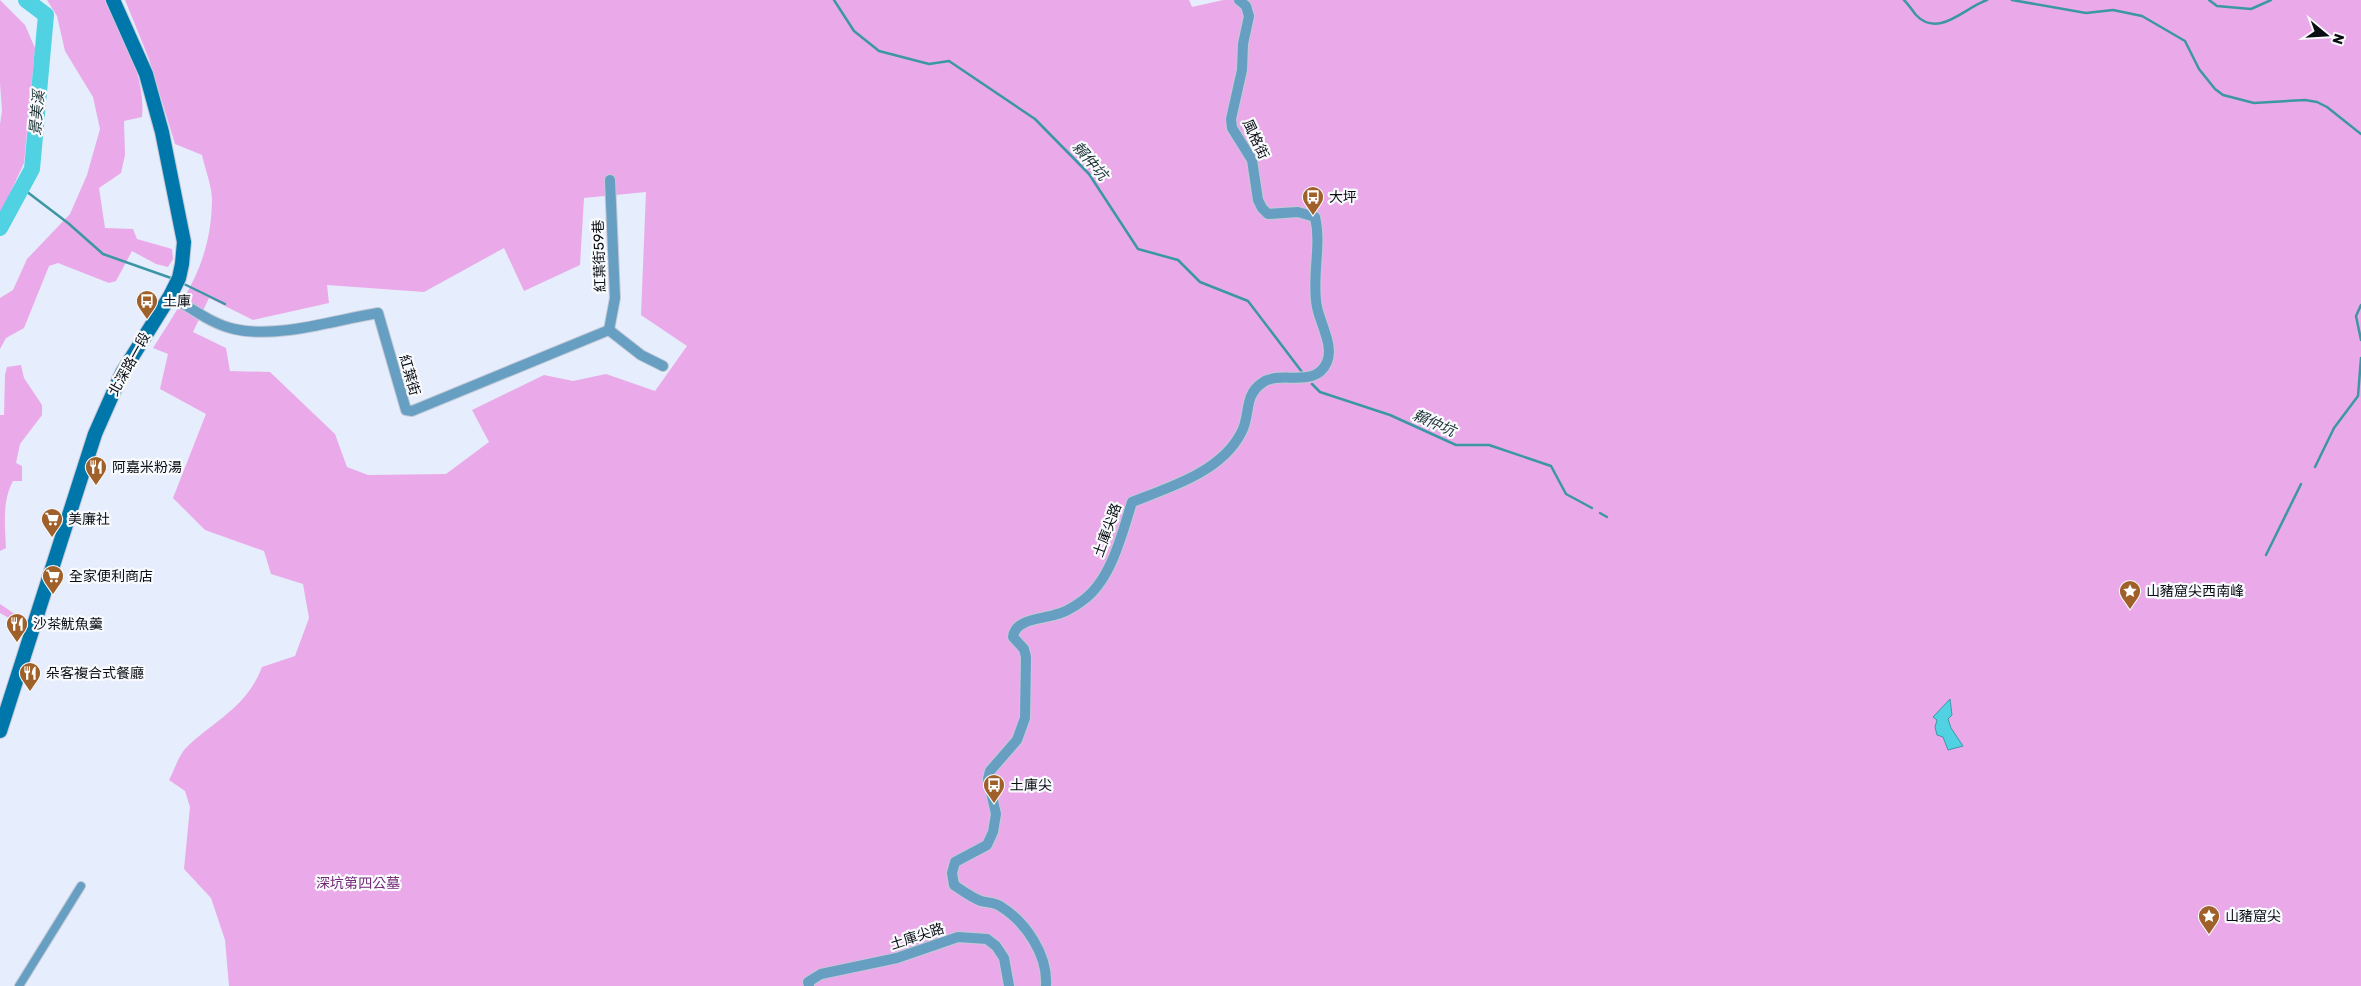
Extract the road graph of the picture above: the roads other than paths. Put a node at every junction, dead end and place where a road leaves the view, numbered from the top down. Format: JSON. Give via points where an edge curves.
{"nodes":[{"id":1,"x":113,"y":0,"type":"edge"},
{"id":2,"x":1238,"y":0,"type":"edge"},
{"id":3,"x":610,"y":180,"type":"dead end"},
{"id":4,"x":1315,"y":217,"type":"joint"},
{"id":5,"x":170,"y":296,"type":"junction"},
{"id":6,"x":609,"y":330,"type":"junction"},
{"id":7,"x":663,"y":366,"type":"dead end"},
{"id":8,"x":0,"y":731,"type":"edge"},
{"id":9,"x":81,"y":886,"type":"dead end"},
{"id":10,"x":18,"y":986,"type":"edge"},
{"id":11,"x":809,"y":986,"type":"edge"},
{"id":12,"x":1009,"y":986,"type":"edge"},
{"id":13,"x":1046,"y":986,"type":"edge"}],
"edges":[{"from":1,"to":5,"type":"main road","name":"北深路一段","via":[[146,74],[162,132],[184,242],[179,278]]},
{"from":2,"to":4,"type":"street","name":"風格街","via":[[1246,6],[1249,16],[1232,128],[1252,160],[1262,208],[1268,214],[1298,212]]},
{"from":3,"to":6,"type":"street","name":"紅葉街59巷","via":[[614,298]]},
{"from":4,"to":13,"type":"street","name":"土庫尖路","via":[[1318,230],[1315,293],[1328,345],[1327,362],[1306,379],[1271,378],[1262,383],[1248,401],[1242,432],[1219,461],[1132,502],[1115,556],[1084,600],[1055,615],[1017,627],[1014,632],[1026,657],[1025,718],[1017,740],[990,771],[988,779],[996,814],[987,846],[955,862],[952,873],[954,885],[980,900],[998,904],[1016,917],[1044,960]]},
{"from":5,"to":6,"type":"street","name":"紅葉街","via":[[215,322],[255,332],[275,332],[378,313],[406,410],[412,411]]},
{"from":5,"to":8,"type":"main road","name":"北深路一段","via":[[122,374],[95,434]]},
{"from":6,"to":7,"type":"street"},
{"from":9,"to":10,"type":"street"},
{"from":11,"to":12,"type":"street","name":"土庫尖路","via":[[808,982],[822,974],[897,958],[958,937],[987,939],[996,946],[1004,958]]}]}
